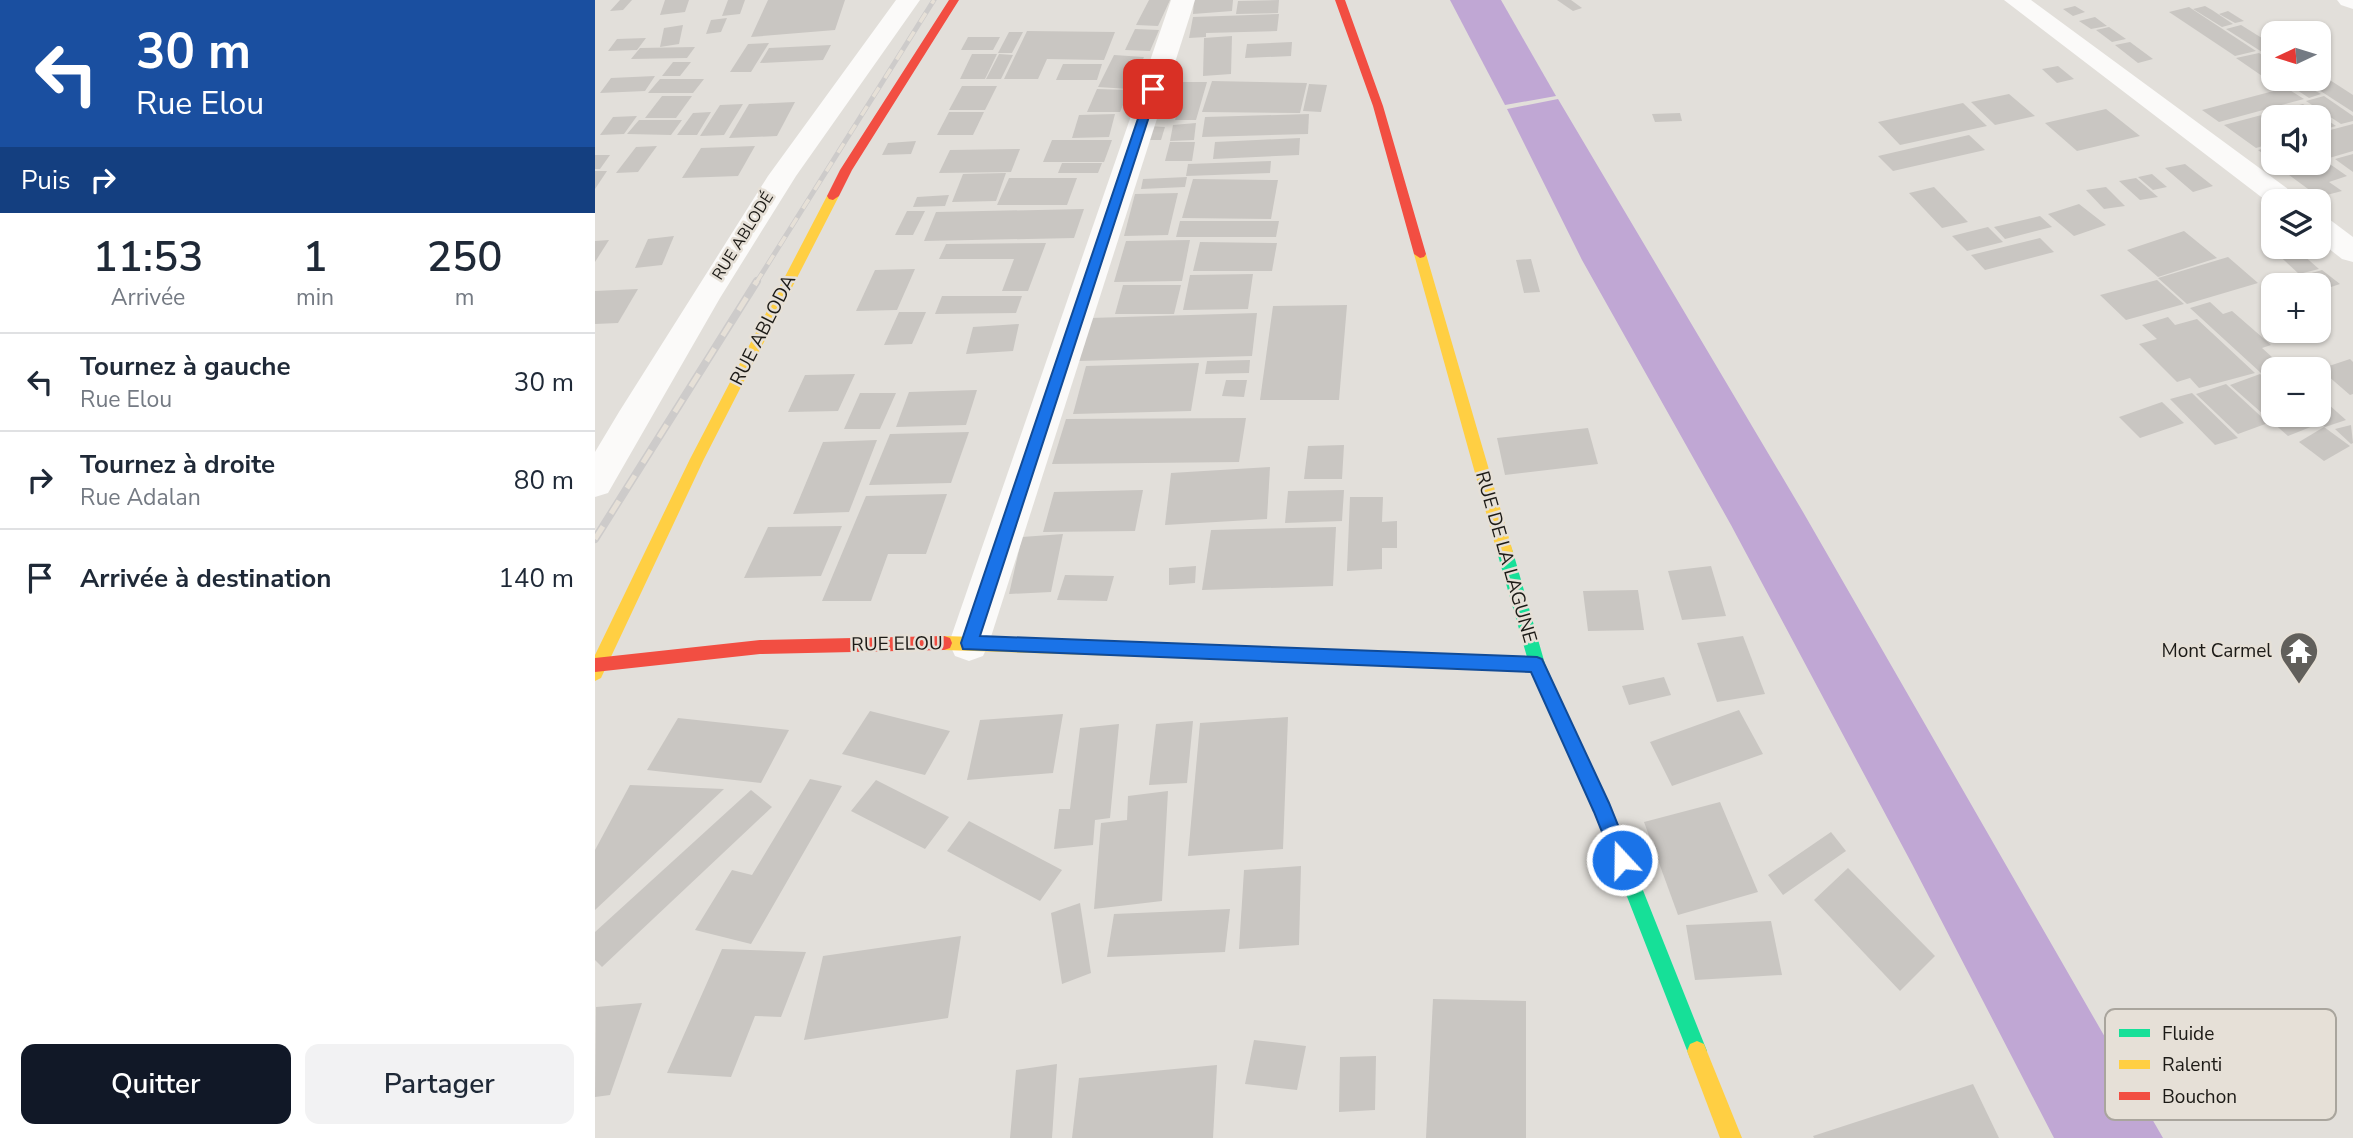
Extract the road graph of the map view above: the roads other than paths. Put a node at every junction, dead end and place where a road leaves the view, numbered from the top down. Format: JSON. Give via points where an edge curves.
{"nodes":[{"id":1,"x":908,"y":0,"type":"edge"},
{"id":2,"x":954,"y":0,"type":"edge"},
{"id":3,"x":1183,"y":0,"type":"edge"},
{"id":4,"x":1340,"y":0,"type":"edge"},
{"id":5,"x":2017,"y":0,"type":"edge"},
{"id":6,"x":2269,"y":189,"type":"edge"},
{"id":7,"x":2331,"y":235,"type":"edge"},
{"id":8,"x":2353,"y":252,"type":"edge"},
{"id":9,"x":595,"y":483,"type":"edge"},
{"id":10,"x":969,"y":643,"type":"junction"},
{"id":11,"x":1537,"y":664,"type":"junction"},
{"id":12,"x":596,"y":667,"type":"edge"},
{"id":13,"x":1731,"y":1138,"type":"edge"}],
"edges":[{"from":1,"to":9,"type":"street","name":"RUE ABLODÉ","via":[[849,75],[739,240]]},
{"from":2,"to":12,"type":"street","name":"RUE ABLODA","via":[[846,170]]},
{"from":3,"to":10,"type":"street"},
{"from":4,"to":11,"type":"street","name":"RUE DE LA LAGUNE","via":[[1378,106]]},
{"from":5,"to":6,"type":"street"},
{"from":7,"to":8,"type":"street"},
{"from":10,"to":11,"type":"street","name":"RUE ELOU"},
{"from":10,"to":12,"type":"street","name":"RUE ELOU","via":[[760,647]]},
{"from":11,"to":13,"type":"street","name":"RUE DE LA LAGUNE","via":[[1602,810]]}]}
